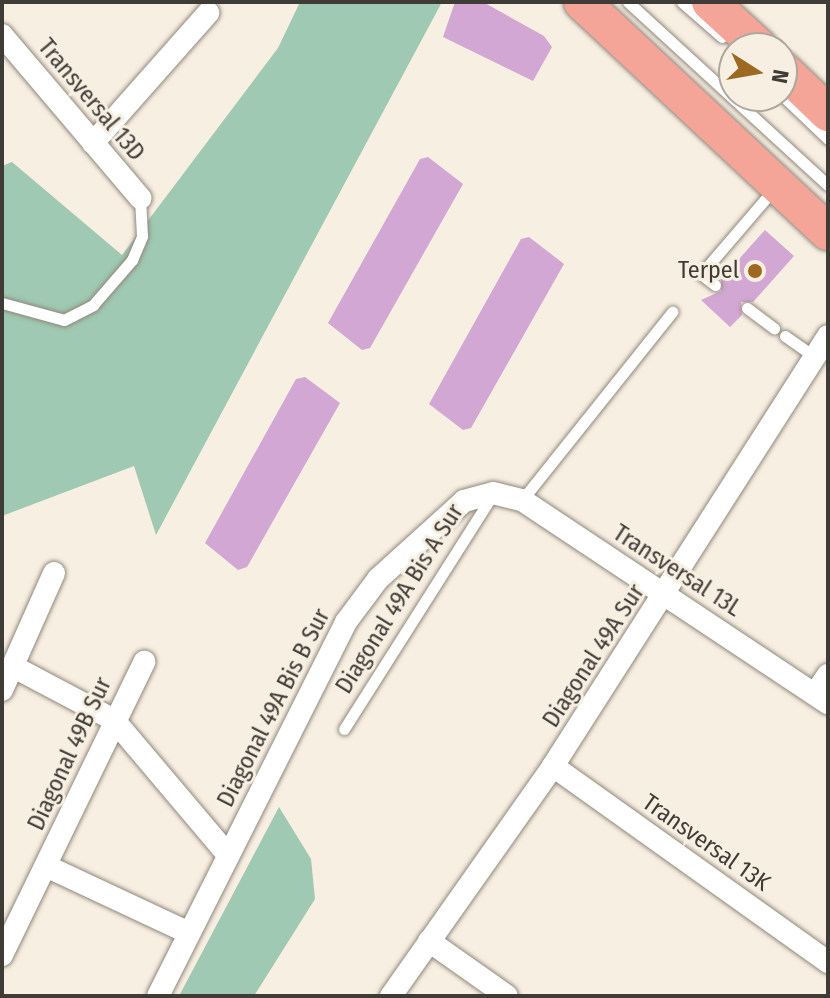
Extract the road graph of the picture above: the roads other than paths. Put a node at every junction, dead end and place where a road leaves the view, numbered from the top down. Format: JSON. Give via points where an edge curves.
{"nodes":[{"id":1,"x":582,"y":2,"type":"edge"},
{"id":2,"x":628,"y":2,"type":"edge"},
{"id":3,"x":682,"y":2,"type":"edge"},
{"id":4,"x":710,"y":2,"type":"edge"},
{"id":5,"x":208,"y":13,"type":"dead end"},
{"id":6,"x":743,"y":32,"type":"edge"},
{"id":7,"x":718,"y":34,"type":"edge"},
{"id":8,"x":2,"y":35,"type":"edge"},
{"id":9,"x":798,"y":84,"type":"edge"},
{"id":10,"x":798,"y":110,"type":"edge"},
{"id":11,"x":828,"y":113,"type":"edge"},
{"id":12,"x":828,"y":139,"type":"edge"},
{"id":13,"x":93,"y":143,"type":"junction"},
{"id":14,"x":828,"y":185,"type":"edge"},
{"id":15,"x":776,"y":186,"type":"junction"},
{"id":16,"x":140,"y":198,"type":"joint"},
{"id":17,"x":828,"y":232,"type":"edge"},
{"id":18,"x":715,"y":285,"type":"dead end"},
{"id":19,"x":2,"y":303,"type":"edge"},
{"id":20,"x":747,"y":308,"type":"dead end"},
{"id":21,"x":672,"y":312,"type":"dead end"},
{"id":22,"x":774,"y":328,"type":"dead end"},
{"id":23,"x":785,"y":336,"type":"dead end"},
{"id":24,"x":828,"y":336,"type":"edge"},
{"id":25,"x":815,"y":357,"type":"junction"},
{"id":26,"x":493,"y":493,"type":"junction"},
{"id":27,"x":522,"y":500,"type":"junction"},
{"id":28,"x":54,"y":573,"type":"dead end"},
{"id":29,"x":666,"y":595,"type":"junction"},
{"id":30,"x":144,"y":662,"type":"dead end"},
{"id":31,"x":14,"y":667,"type":"junction"},
{"id":32,"x":2,"y":690,"type":"edge"},
{"id":33,"x":824,"y":691,"type":"edge"},
{"id":34,"x":114,"y":720,"type":"junction"},
{"id":35,"x":344,"y":729,"type":"dead end"},
{"id":36,"x":553,"y":766,"type":"junction"},
{"id":37,"x":228,"y":855,"type":"junction"},
{"id":38,"x":46,"y":866,"type":"junction"},
{"id":39,"x":189,"y":933,"type":"junction"},
{"id":40,"x":429,"y":941,"type":"junction"},
{"id":41,"x":2,"y":955,"type":"edge"},
{"id":42,"x":828,"y":962,"type":"edge"},
{"id":43,"x":158,"y":996,"type":"edge"},
{"id":44,"x":391,"y":996,"type":"edge"},
{"id":45,"x":507,"y":996,"type":"edge"}],
"edges":[{"from":1,"to":15,"type":"main road"},
{"from":2,"to":14,"type":"lane"},
{"from":3,"to":7,"type":"lane"},
{"from":4,"to":6,"type":"main road"},
{"from":5,"to":13,"type":"street"},
{"from":8,"to":13,"type":"street","name":"Transversal 13D"},
{"from":9,"to":11,"type":"main road"},
{"from":10,"to":12,"type":"lane"},
{"from":13,"to":16,"type":"street","name":"Transversal 13D"},
{"from":15,"to":17,"type":"main road"},
{"from":15,"to":18,"type":"lane","via":[[701,274]]},
{"from":16,"to":19,"type":"lane","via":[[142,236],[132,260],[93,305],[64,320]]},
{"from":20,"to":22,"type":"lane"},
{"from":21,"to":27,"type":"lane"},
{"from":23,"to":25,"type":"lane"},
{"from":24,"to":25,"type":"street","name":"Diagonal 49A Sur"},
{"from":25,"to":29,"type":"street","name":"Diagonal 49A Sur"},
{"from":26,"to":27,"type":"street","name":"Transversal 13L"},
{"from":26,"to":35,"type":"lane","name":"Diagonal 49A Bis A Sur"},
{"from":26,"to":37,"type":"street","name":"Diagonal 49A Bis B Sur","via":[[464,501],[424,533],[346,622]]},
{"from":27,"to":29,"type":"street","name":"Transversal 13L"},
{"from":28,"to":31,"type":"street"},
{"from":29,"to":33,"type":"street","name":"Transversal 13L"},
{"from":29,"to":36,"type":"street","name":"Diagonal 49A Sur"},
{"from":30,"to":34,"type":"street","name":"Diagonal 49B Sur"},
{"from":31,"to":32,"type":"street"},
{"from":31,"to":34,"type":"street"},
{"from":34,"to":37,"type":"street"},
{"from":34,"to":38,"type":"street","name":"Diagonal 49B Sur"},
{"from":36,"to":40,"type":"street","name":"Diagonal 49A Sur"},
{"from":36,"to":42,"type":"street","name":"Transversal 13K"},
{"from":37,"to":39,"type":"street","name":"Diagonal 49A Bis B Sur"},
{"from":38,"to":39,"type":"street"},
{"from":38,"to":41,"type":"street","name":"Diagonal 49B Sur"},
{"from":39,"to":43,"type":"street","name":"Diagonal 49A Bis B Sur"},
{"from":40,"to":44,"type":"street","name":"Diagonal 49A Sur"},
{"from":40,"to":45,"type":"street"}]}
